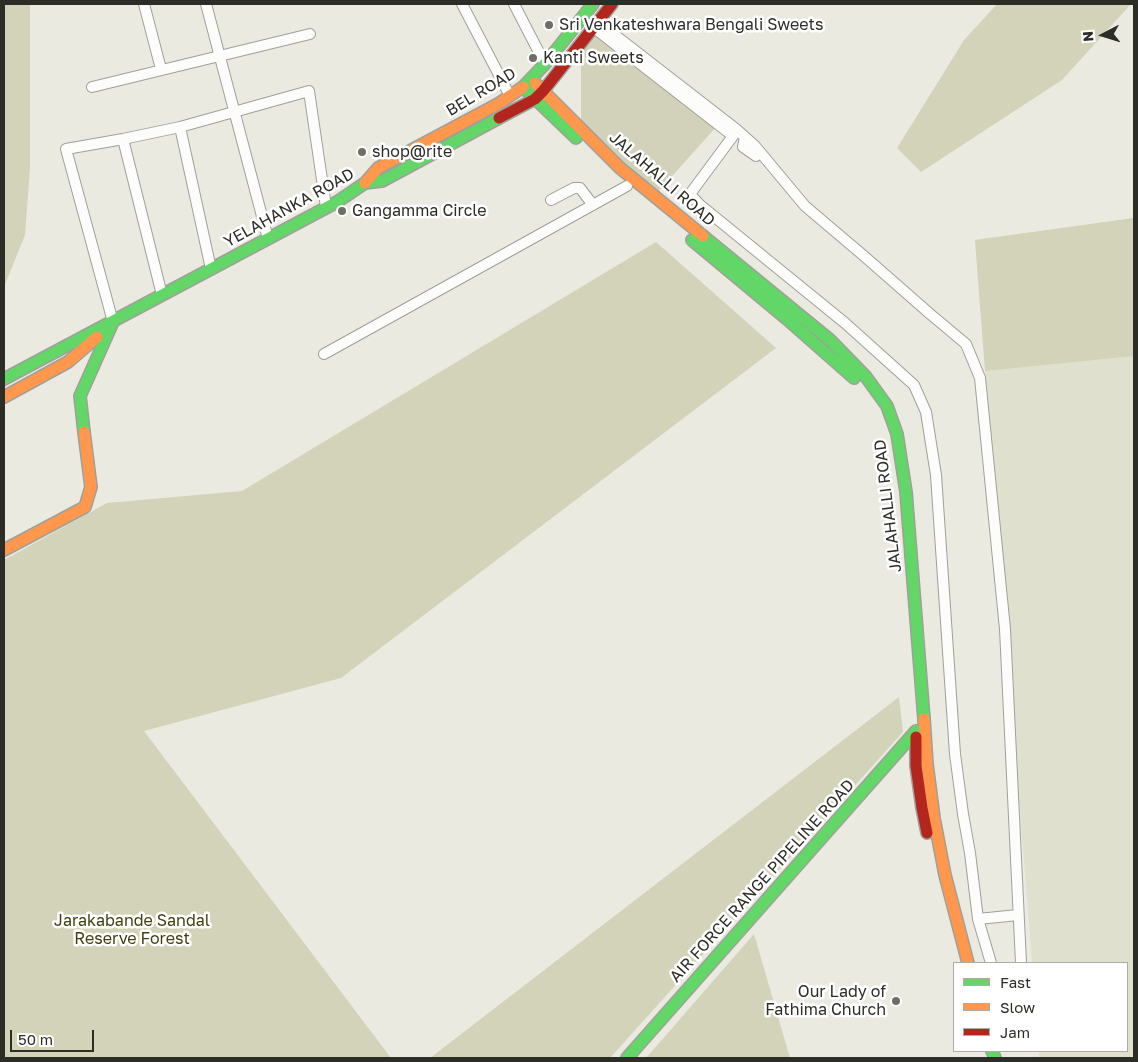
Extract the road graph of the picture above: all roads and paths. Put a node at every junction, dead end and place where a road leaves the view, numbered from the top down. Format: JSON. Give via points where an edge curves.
{"nodes":[{"id":1,"x":144,"y":4,"type":"edge"},
{"id":2,"x":206,"y":4,"type":"edge"},
{"id":3,"x":462,"y":4,"type":"edge"},
{"id":4,"x":514,"y":4,"type":"edge"},
{"id":5,"x":593,"y":4,"type":"edge"},
{"id":6,"x":612,"y":4,"type":"edge"},
{"id":7,"x":595,"y":24,"type":"junction"},
{"id":8,"x":310,"y":34,"type":"dead end"},
{"id":9,"x":220,"y":55,"type":"junction"},
{"id":10,"x":545,"y":64,"type":"junction"},
{"id":11,"x":162,"y":70,"type":"junction"},
{"id":12,"x":527,"y":83,"type":"junction"},
{"id":13,"x":92,"y":87,"type":"dead end"},
{"id":14,"x":539,"y":95,"type":"junction"},
{"id":15,"x":510,"y":96,"type":"junction"},
{"id":16,"x":235,"y":112,"type":"junction"},
{"id":17,"x":180,"y":127,"type":"junction"},
{"id":18,"x":734,"y":132,"type":"junction"},
{"id":19,"x":745,"y":137,"type":"junction"},
{"id":20,"x":122,"y":139,"type":"junction"},
{"id":21,"x":756,"y":156,"type":"dead end"},
{"id":22,"x":365,"y":183,"type":"junction"},
{"id":23,"x":627,"y":186,"type":"junction"},
{"id":24,"x":551,"y":200,"type":"dead end"},
{"id":25,"x":593,"y":205,"type":"junction"},
{"id":26,"x":326,"y":208,"type":"junction"},
{"id":27,"x":268,"y":239,"type":"junction"},
{"id":28,"x":211,"y":269,"type":"junction"},
{"id":29,"x":162,"y":296,"type":"junction"},
{"id":30,"x":113,"y":322,"type":"junction"},
{"id":31,"x":324,"y":354,"type":"dead end"},
{"id":32,"x":4,"y":379,"type":"edge"},
{"id":33,"x":4,"y":397,"type":"edge"},
{"id":34,"x":4,"y":550,"type":"edge"},
{"id":35,"x":921,"y":730,"type":"junction"},
{"id":36,"x":1018,"y":915,"type":"junction"},
{"id":37,"x":978,"y":919,"type":"junction"},
{"id":38,"x":959,"y":962,"type":"edge"},
{"id":39,"x":968,"y":962,"type":"edge"},
{"id":40,"x":991,"y":962,"type":"edge"},
{"id":41,"x":1021,"y":962,"type":"edge"},
{"id":42,"x":627,"y":1058,"type":"edge"}],
"edges":[{"from":1,"to":11,"type":"street"},
{"from":2,"to":9,"type":"street"},
{"from":3,"to":15,"type":"street"},
{"from":4,"to":10,"type":"street"},
{"from":5,"to":10,"type":"main road","name":"BEL ROAD"},
{"from":6,"to":7,"type":"main road"},
{"from":7,"to":14,"type":"main road"},
{"from":7,"to":18,"type":"street"},
{"from":8,"to":9,"type":"street"},
{"from":9,"to":11,"type":"street"},
{"from":9,"to":16,"type":"street"},
{"from":10,"to":12,"type":"main road","name":"BEL ROAD"},
{"from":11,"to":13,"type":"street"},
{"from":12,"to":14,"type":"main road","name":"JALAHALLI ROAD"},
{"from":12,"to":15,"type":"main road","name":"BEL ROAD"},
{"from":14,"to":22,"type":"main road","name":"YELAHANKA ROAD","via":[[382,181]]},
{"from":14,"to":23,"type":"main road","name":"JALAHALLI ROAD"},
{"from":14,"to":35,"type":"main road","name":"JALAHALLI ROAD","via":[[620,168],[830,340],[866,377],[887,406],[897,434],[906,492]]},
{"from":15,"to":22,"type":"main road","name":"BEL ROAD","via":[[378,168]]},
{"from":16,"to":17,"type":"street"},
{"from":16,"to":26,"type":"street","via":[[309,91]]},
{"from":16,"to":27,"type":"street"},
{"from":17,"to":20,"type":"street"},
{"from":17,"to":28,"type":"street"},
{"from":18,"to":19,"type":"street"},
{"from":18,"to":37,"type":"street","via":[[690,194],[914,385],[926,412],[936,475],[955,754]]},
{"from":19,"to":21,"type":"street","via":[[744,146]]},
{"from":19,"to":36,"type":"street","via":[[805,206],[966,344],[980,378],[1005,629]]},
{"from":20,"to":29,"type":"street"},
{"from":20,"to":30,"type":"street","via":[[66,149]]},
{"from":22,"to":26,"type":"main road","name":"YELAHANKA ROAD"},
{"from":23,"to":25,"type":"street"},
{"from":23,"to":35,"type":"main road","name":"JALAHALLI ROAD","via":[[800,331],[862,386],[881,410],[892,435],[902,489]]},
{"from":24,"to":25,"type":"street","via":[[580,188]]},
{"from":25,"to":31,"type":"street"},
{"from":26,"to":27,"type":"main road","name":"YELAHANKA ROAD"},
{"from":27,"to":28,"type":"main road","name":"YELAHANKA ROAD"},
{"from":28,"to":29,"type":"main road","name":"YELAHANKA ROAD"},
{"from":29,"to":30,"type":"main road","name":"YELAHANKA ROAD"},
{"from":30,"to":32,"type":"main road","name":"YELAHANKA ROAD"},
{"from":30,"to":33,"type":"main road","name":"YELAHANKA ROAD","via":[[68,362]]},
{"from":30,"to":34,"type":"main road","via":[[80,396],[91,487],[85,506]]},
{"from":35,"to":38,"type":"main road","via":[[916,766],[922,808]]},
{"from":35,"to":39,"type":"main road","name":"JALAHALLI ROAD","via":[[945,875]]},
{"from":35,"to":42,"type":"main road","name":"AIR FORCE RANGE PIPELINE ROAD"},
{"from":36,"to":37,"type":"street"},
{"from":36,"to":41,"type":"street"},
{"from":37,"to":40,"type":"street"}]}
